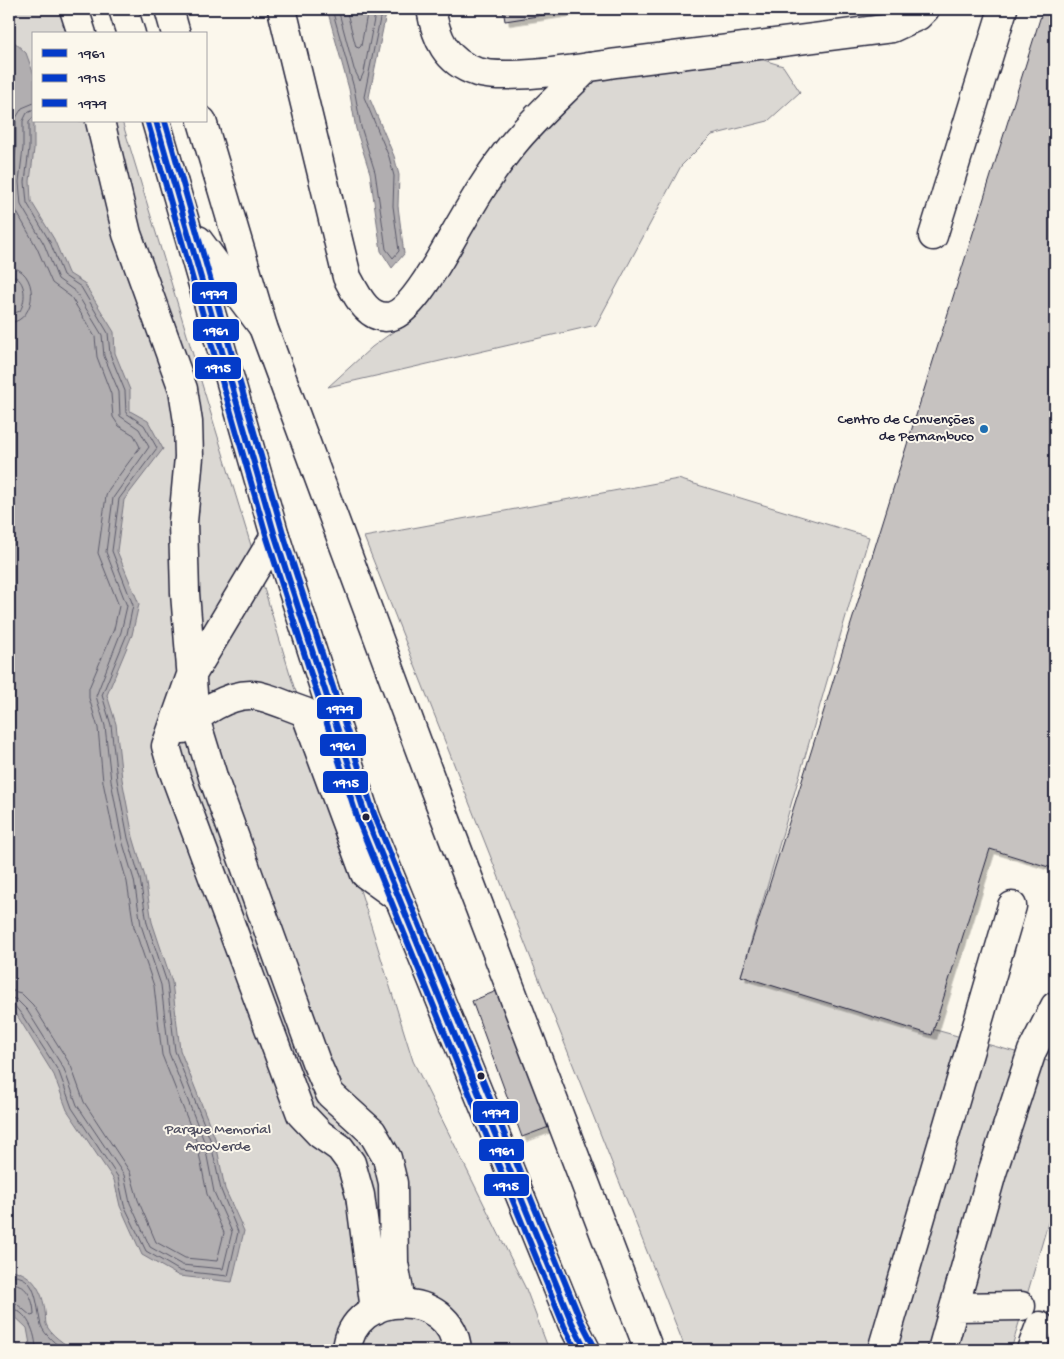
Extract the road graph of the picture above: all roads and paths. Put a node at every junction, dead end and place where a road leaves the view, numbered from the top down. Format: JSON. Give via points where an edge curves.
{"nodes":[{"id":1,"x":74,"y":9,"type":"edge"},
{"id":2,"x":123,"y":9,"type":"edge"},
{"id":3,"x":169,"y":9,"type":"edge"},
{"id":4,"x":282,"y":9,"type":"edge"},
{"id":5,"x":431,"y":9,"type":"edge"},
{"id":6,"x":925,"y":9,"type":"edge"},
{"id":7,"x":1003,"y":9,"type":"edge"},
{"id":8,"x":81,"y":32,"type":"edge"},
{"id":9,"x":129,"y":32,"type":"edge"},
{"id":10,"x":175,"y":32,"type":"edge"},
{"id":11,"x":588,"y":67,"type":"junction"},
{"id":12,"x":100,"y":122,"type":"edge"},
{"id":13,"x":156,"y":122,"type":"edge"},
{"id":14,"x":202,"y":122,"type":"edge"},
{"id":15,"x":188,"y":228,"type":"junction"},
{"id":16,"x":933,"y":236,"type":"dead end"},
{"id":17,"x":263,"y":327,"type":"junction"},
{"id":18,"x":275,"y":536,"type":"junction"},
{"id":19,"x":190,"y":678,"type":"junction"},
{"id":20,"x":195,"y":718,"type":"junction"},
{"id":21,"x":166,"y":746,"type":"junction"},
{"id":22,"x":397,"y":897,"type":"junction"},
{"id":23,"x":1012,"y":906,"type":"dead end"},
{"id":24,"x":1055,"y":1006,"type":"edge"},
{"id":25,"x":401,"y":1302,"type":"junction"},
{"id":26,"x":955,"y":1306,"type":"junction"},
{"id":27,"x":1021,"y":1306,"type":"dead end"},
{"id":28,"x":375,"y":1310,"type":"junction"},
{"id":29,"x":347,"y":1350,"type":"edge"},
{"id":30,"x":457,"y":1350,"type":"edge"},
{"id":31,"x":586,"y":1350,"type":"edge"},
{"id":32,"x":649,"y":1350,"type":"edge"},
{"id":33,"x":882,"y":1350,"type":"edge"},
{"id":34,"x":942,"y":1350,"type":"edge"}],
"edges":[{"from":1,"to":8,"type":"main road"},
{"from":2,"to":9,"type":"main road"},
{"from":3,"to":10,"type":"main road"},
{"from":4,"to":11,"type":"main road","via":[[347,277],[369,311],[381,317],[393,316],[410,302],[514,143]]},
{"from":5,"to":11,"type":"main road","via":[[435,32],[444,50],[476,71],[500,75]]},
{"from":6,"to":11,"type":"main road","via":[[918,16],[892,28]]},
{"from":7,"to":16,"type":"main road"},
{"from":12,"to":19,"type":"main road","via":[[127,234],[182,389],[188,422],[189,457],[183,522]]},
{"from":13,"to":15,"type":"main road"},
{"from":14,"to":17,"type":"main road"},
{"from":15,"to":17,"type":"main road"},
{"from":15,"to":18,"type":"main road"},
{"from":17,"to":32,"type":"main road"},
{"from":18,"to":19,"type":"main road"},
{"from":18,"to":22,"type":"main road","via":[[366,817]]},
{"from":19,"to":20,"type":"main road"},
{"from":19,"to":21,"type":"main road"},
{"from":20,"to":21,"type":"main road"},
{"from":20,"to":22,"type":"main road","via":[[223,701],[252,695],[304,712],[365,874]]},
{"from":20,"to":25,"type":"main road","via":[[214,780],[316,1062],[330,1094],[372,1132],[387,1158],[393,1183],[394,1264]]},
{"from":21,"to":28,"type":"main road","via":[[301,1114],[320,1134],[340,1148],[351,1163],[360,1195]]},
{"from":22,"to":31,"type":"main road","via":[[572,1323]]},
{"from":23,"to":33,"type":"main road"},
{"from":24,"to":26,"type":"main road","via":[[1029,1061],[992,1173]]},
{"from":25,"to":28,"type":"main road"},
{"from":25,"to":30,"type":"main road","via":[[420,1305],[436,1314],[449,1327]]},
{"from":26,"to":27,"type":"main road"},
{"from":26,"to":34,"type":"main road"},
{"from":28,"to":29,"type":"main road","via":[[355,1328]]}]}
